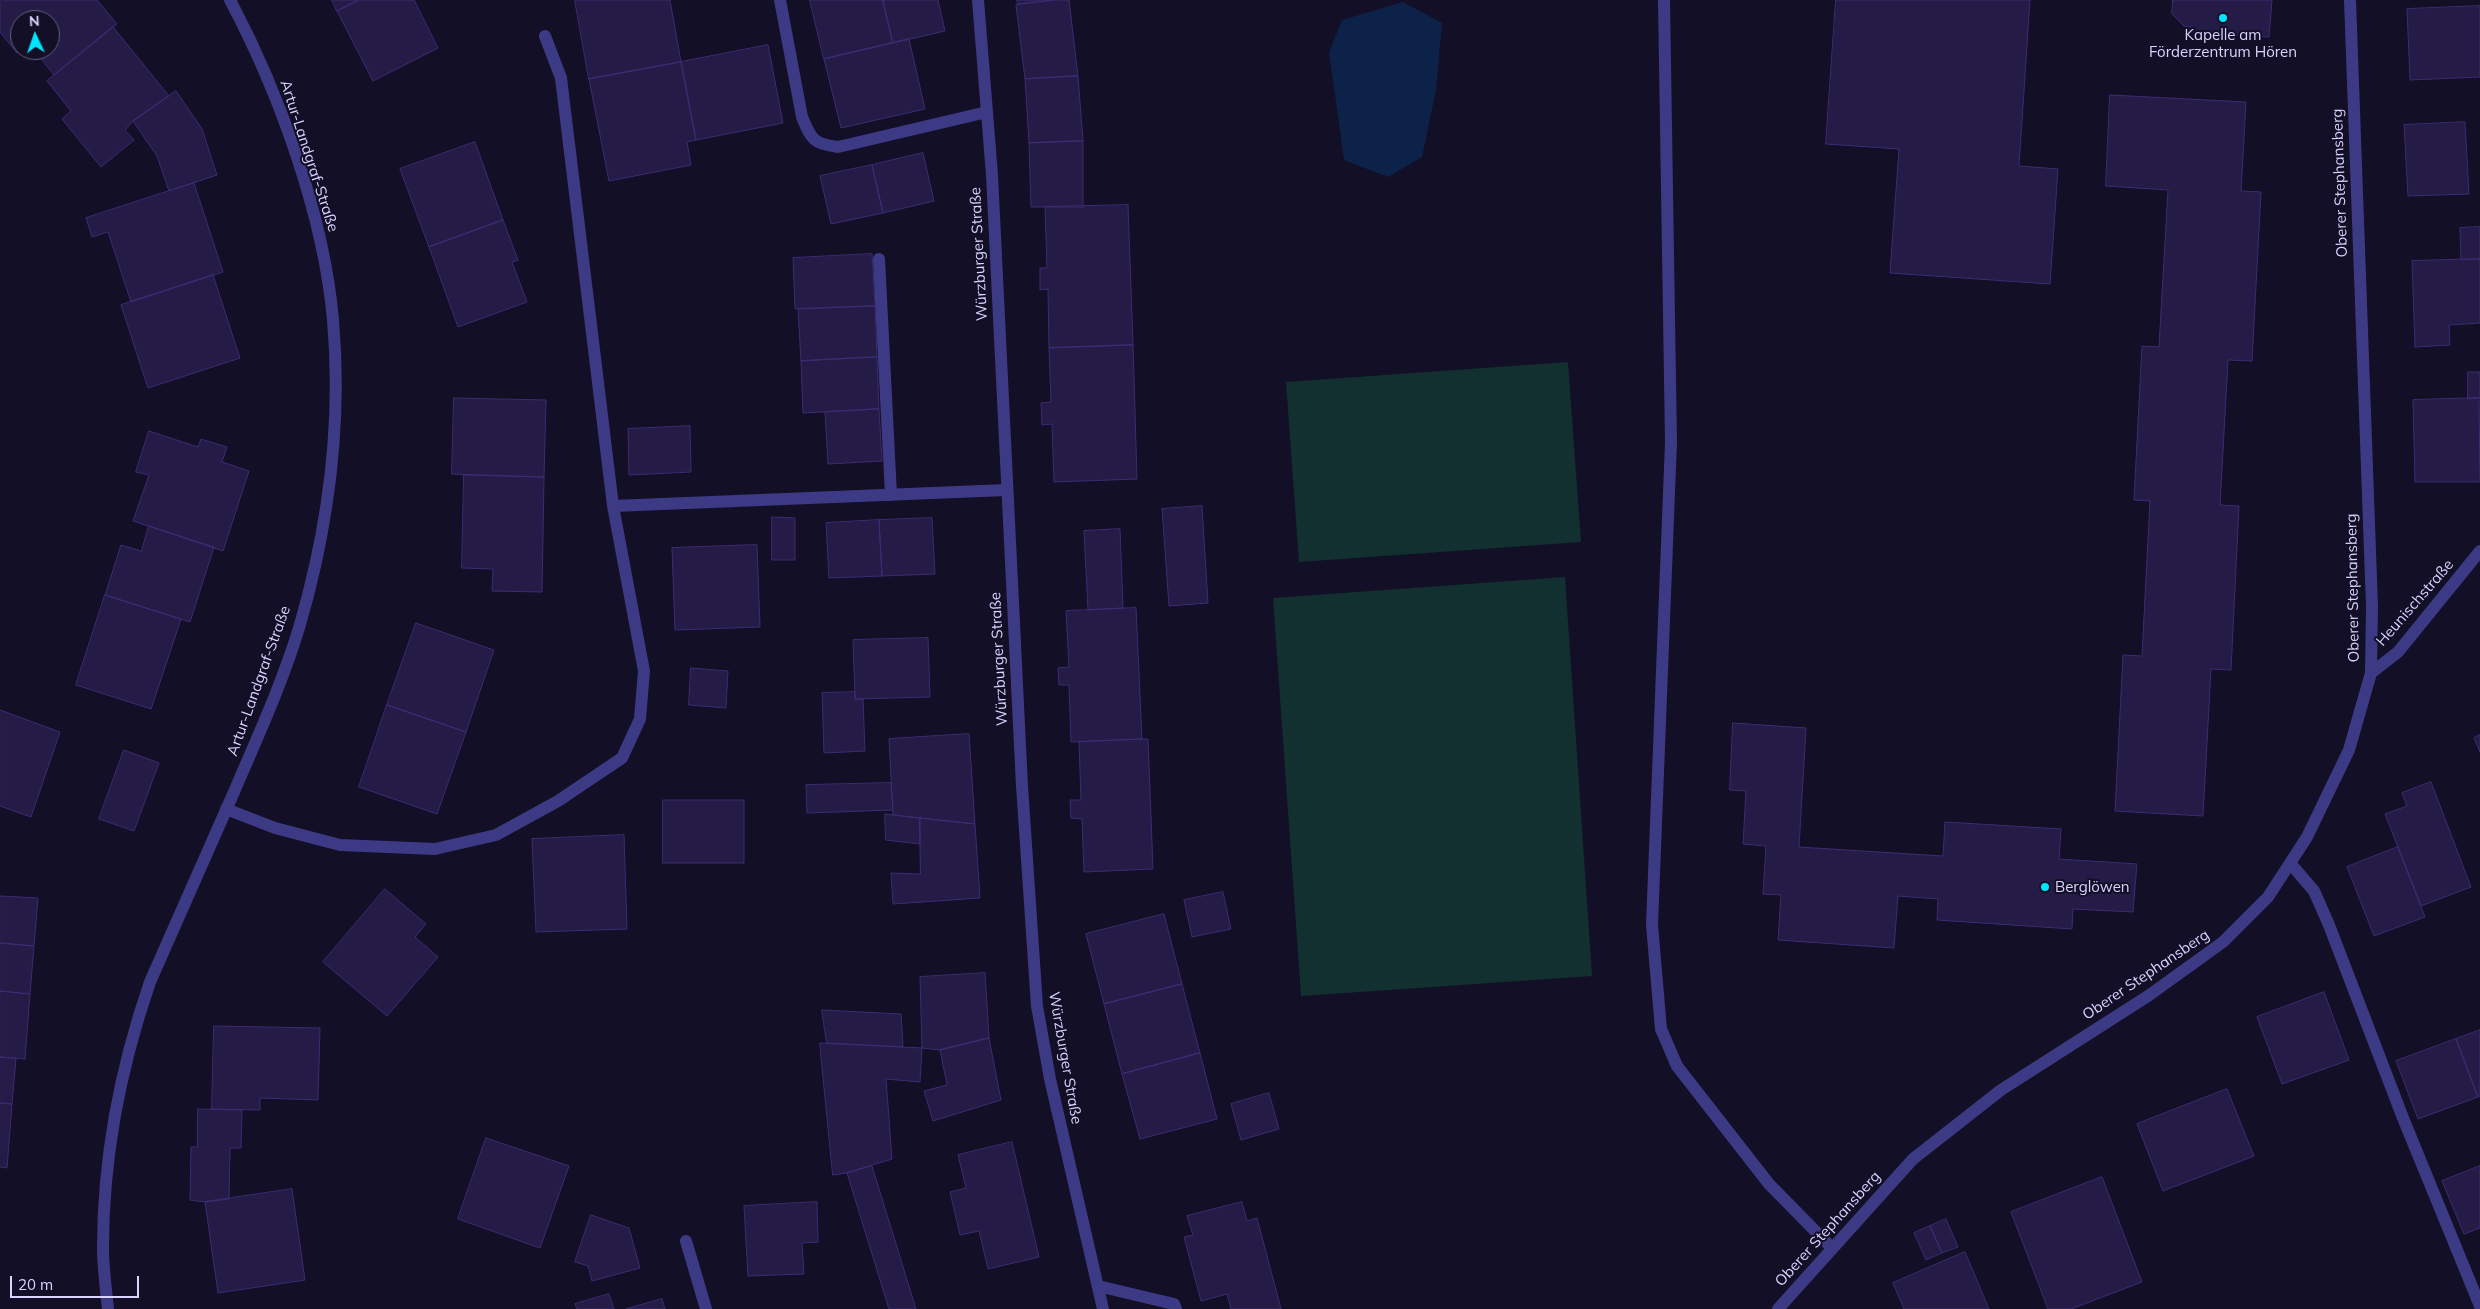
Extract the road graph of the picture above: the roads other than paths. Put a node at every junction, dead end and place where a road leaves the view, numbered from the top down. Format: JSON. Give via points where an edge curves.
{"nodes":[{"id":1,"x":230,"y":0,"type":"edge"},
{"id":2,"x":780,"y":0,"type":"edge"},
{"id":3,"x":978,"y":0,"type":"edge"},
{"id":4,"x":1664,"y":0,"type":"edge"},
{"id":5,"x":2350,"y":0,"type":"edge"},
{"id":6,"x":545,"y":36,"type":"dead end"},
{"id":7,"x":987,"y":112,"type":"junction"},
{"id":8,"x":879,"y":259,"type":"dead end"},
{"id":9,"x":1006,"y":490,"type":"junction"},
{"id":10,"x":891,"y":495,"type":"junction"},
{"id":11,"x":613,"y":506,"type":"junction"},
{"id":12,"x":2480,"y":551,"type":"edge"},
{"id":13,"x":2371,"y":673,"type":"junction"},
{"id":14,"x":226,"y":809,"type":"junction"},
{"id":15,"x":2290,"y":863,"type":"junction"},
{"id":16,"x":686,"y":1241,"type":"dead end"},
{"id":17,"x":1832,"y":1248,"type":"junction"},
{"id":18,"x":1098,"y":1286,"type":"junction"},
{"id":19,"x":2480,"y":1306,"type":"edge"},
{"id":20,"x":108,"y":1309,"type":"edge"},
{"id":21,"x":706,"y":1309,"type":"edge"},
{"id":22,"x":1104,"y":1309,"type":"edge"},
{"id":23,"x":1176,"y":1309,"type":"edge"},
{"id":24,"x":1778,"y":1309,"type":"edge"}],
"edges":[{"from":1,"to":14,"type":"street","name":"Artur-Landgraf-Straße","via":[[268,81],[298,164],[320,240],[333,319],[336,405],[330,481],[319,547],[298,629],[264,722]]},
{"from":2,"to":7,"type":"street","via":[[802,116],[808,134],[820,145],[838,147]]},
{"from":3,"to":7,"type":"street","name":"Würzburger Straße"},
{"from":4,"to":17,"type":"street","via":[[1671,442],[1652,925],[1661,1029],[1677,1066],[1769,1184]]},
{"from":5,"to":13,"type":"street","name":"Oberer Stephansberg","via":[[2372,606]]},
{"from":6,"to":11,"type":"street","via":[[561,78]]},
{"from":7,"to":9,"type":"street","name":"Würzburger Straße"},
{"from":8,"to":10,"type":"street"},
{"from":9,"to":10,"type":"street"},
{"from":9,"to":18,"type":"street","name":"Würzburger Straße","via":[[1028,887],[1038,1006],[1050,1079]]},
{"from":10,"to":11,"type":"street"},
{"from":11,"to":14,"type":"street","via":[[644,671],[640,719],[622,758],[558,801],[496,835],[436,849],[340,845],[275,828]]},
{"from":12,"to":13,"type":"street","name":"Heunischstraße","via":[[2398,652]]},
{"from":13,"to":15,"type":"street","name":"Oberer Stephansberg","via":[[2349,750],[2307,837]]},
{"from":14,"to":20,"type":"street","name":"Artur-Landgraf-Straße","via":[[150,982],[115,1104],[106,1176],[103,1249]]},
{"from":15,"to":17,"type":"street","name":"Oberer Stephansberg","via":[[2268,897],[2223,942],[2148,996],[2001,1090],[1945,1133],[1914,1159]]},
{"from":15,"to":19,"type":"street","via":[[2314,891],[2329,925]]},
{"from":16,"to":21,"type":"street"},
{"from":17,"to":24,"type":"street","name":"Oberer Stephansberg"},
{"from":18,"to":22,"type":"street","name":"Würzburger Straße"},
{"from":18,"to":23,"type":"street","via":[[1174,1304]]}]}
